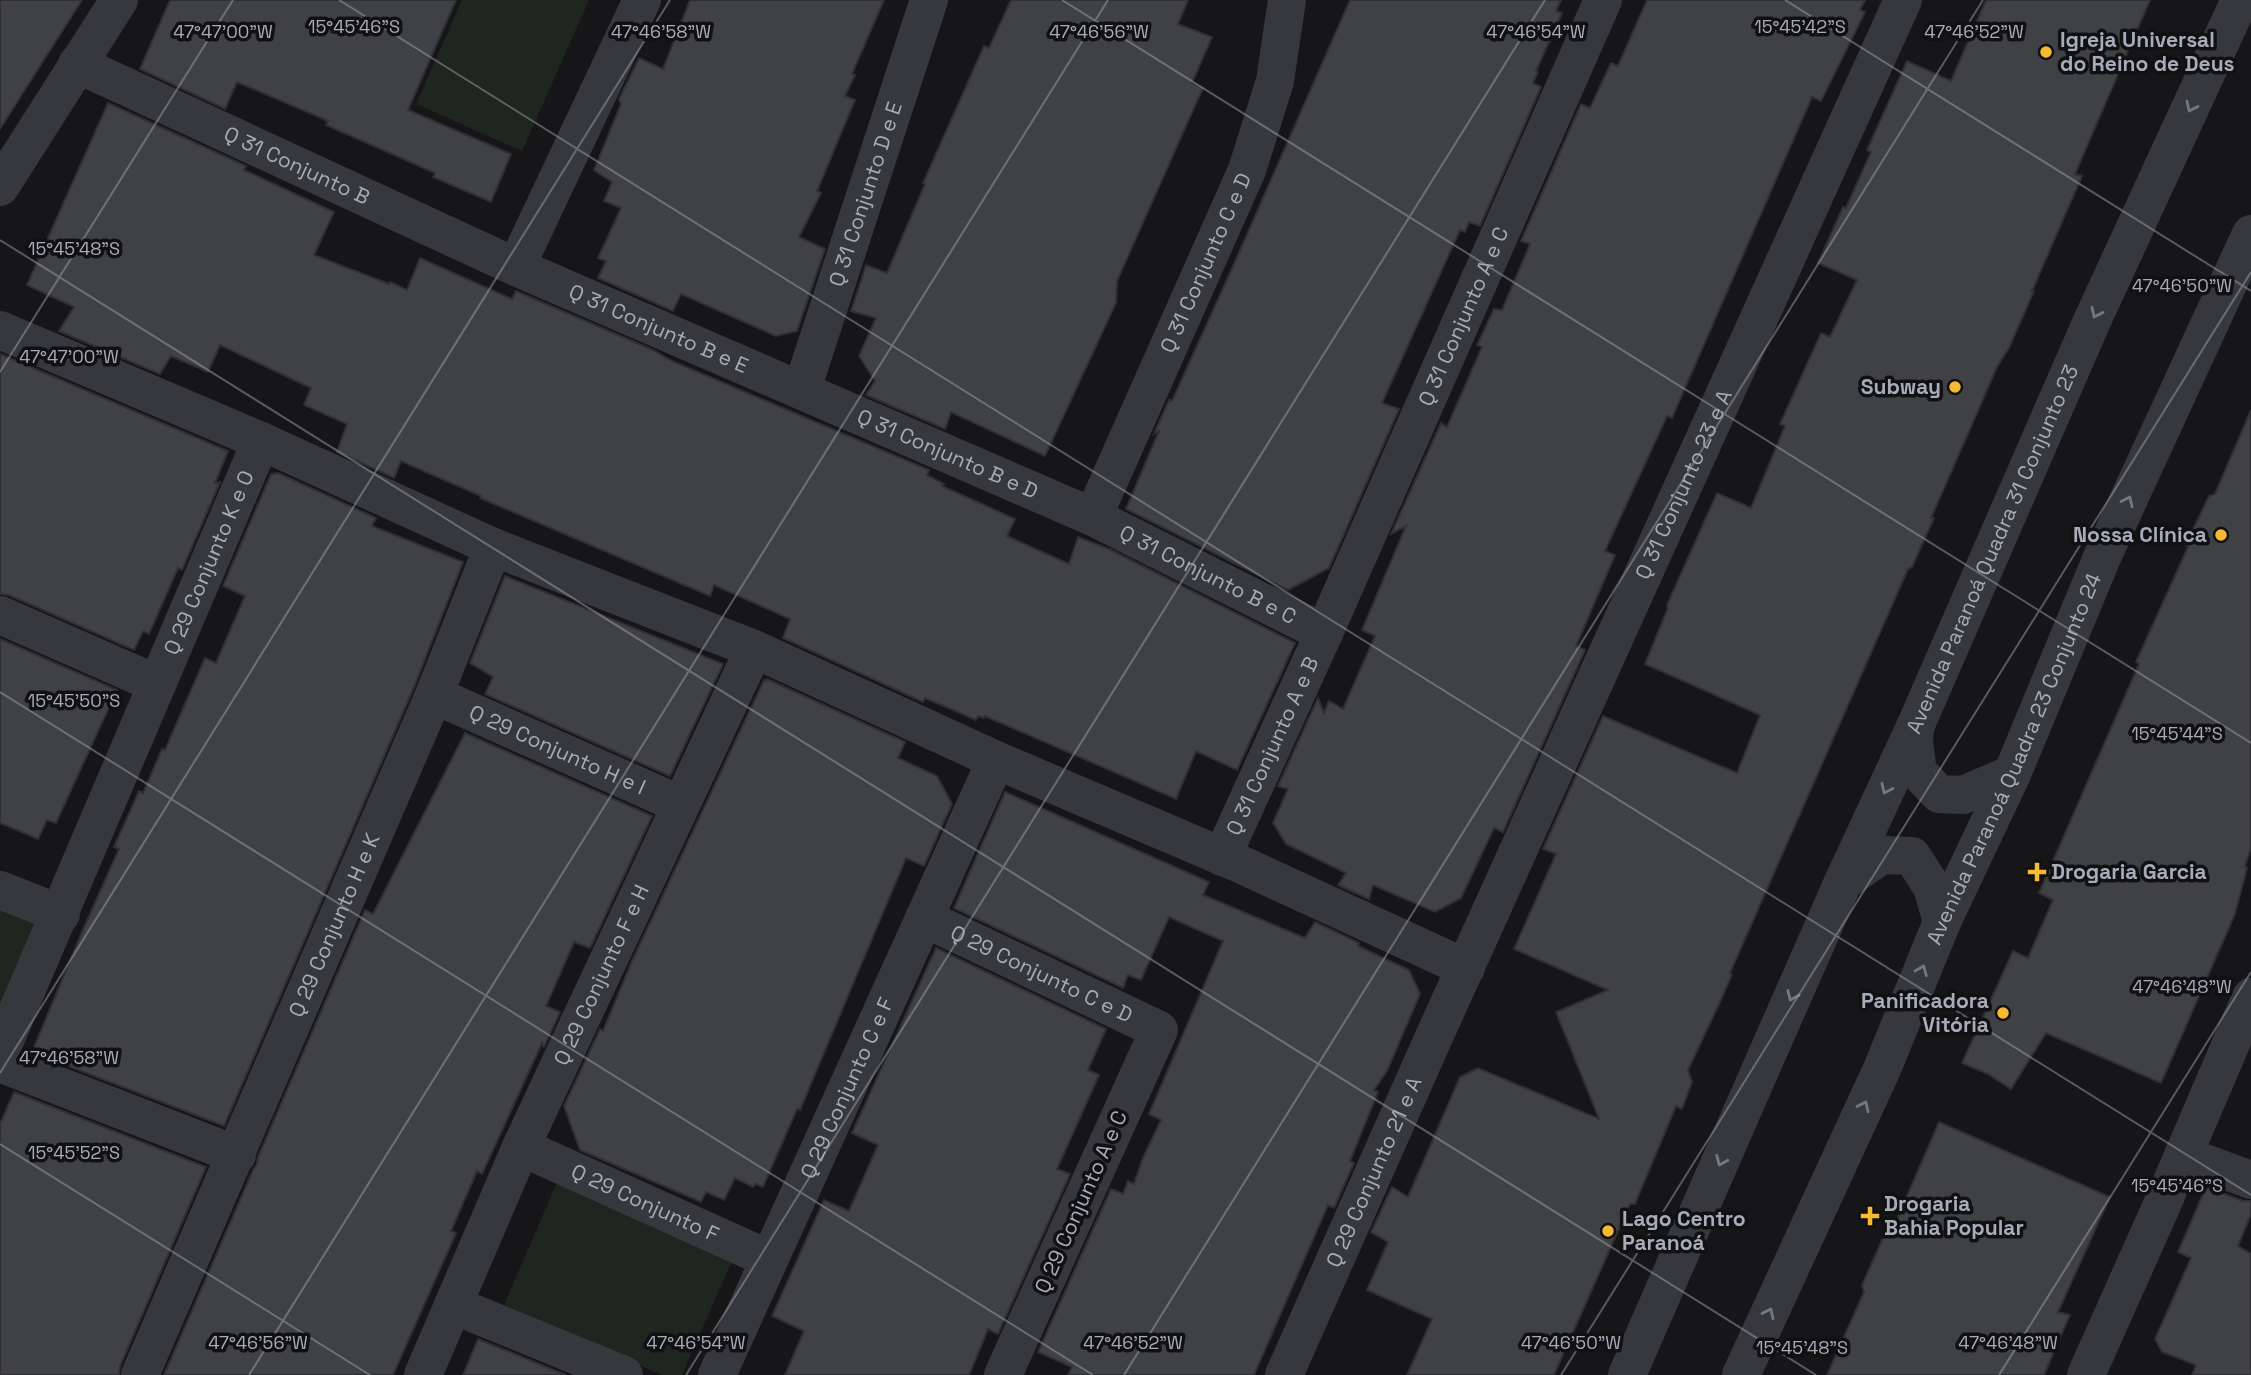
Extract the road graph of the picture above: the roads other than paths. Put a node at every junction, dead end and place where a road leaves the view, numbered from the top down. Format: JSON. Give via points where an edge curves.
{"nodes":[{"id":1,"x":119,"y":0,"type":"edge"},
{"id":2,"x":642,"y":0,"type":"edge"},
{"id":3,"x":929,"y":0,"type":"edge"},
{"id":4,"x":1287,"y":0,"type":"edge"},
{"id":5,"x":1603,"y":0,"type":"edge"},
{"id":6,"x":1903,"y":0,"type":"edge"},
{"id":7,"x":2240,"y":0,"type":"edge"},
{"id":8,"x":77,"y":64,"type":"junction"},
{"id":9,"x":0,"y":187,"type":"edge"},
{"id":10,"x":2251,"y":234,"type":"edge"},
{"id":11,"x":516,"y":267,"type":"junction"},
{"id":12,"x":0,"y":330,"type":"edge"},
{"id":13,"x":802,"y":389,"type":"junction"},
{"id":14,"x":261,"y":441,"type":"junction"},
{"id":15,"x":1093,"y":517,"type":"junction"},
{"id":16,"x":494,"y":547,"type":"junction"},
{"id":17,"x":0,"y":615,"type":"edge"},
{"id":18,"x":1324,"y":633,"type":"junction"},
{"id":19,"x":754,"y":649,"type":"junction"},
{"id":20,"x":157,"y":684,"type":"junction"},
{"id":21,"x":434,"y":695,"type":"junction"},
{"id":22,"x":1915,"y":727,"type":"junction"},
{"id":23,"x":996,"y":760,"type":"junction"},
{"id":24,"x":2012,"y":774,"type":"junction"},
{"id":25,"x":680,"y":804,"type":"junction"},
{"id":26,"x":1222,"y":857,"type":"junction"},
{"id":27,"x":1843,"y":882,"type":"junction"},
{"id":28,"x":0,"y":890,"type":"edge"},
{"id":29,"x":61,"y":914,"type":"junction"},
{"id":30,"x":924,"y":918,"type":"junction"},
{"id":31,"x":1942,"y":922,"type":"junction"},
{"id":32,"x":1466,"y":968,"type":"junction"},
{"id":33,"x":2251,"y":997,"type":"edge"},
{"id":34,"x":1159,"y":1030,"type":"joint"},
{"id":35,"x":0,"y":1052,"type":"edge"},
{"id":36,"x":0,"y":1063,"type":"edge"},
{"id":37,"x":521,"y":1147,"type":"junction"},
{"id":38,"x":237,"y":1155,"type":"junction"},
{"id":39,"x":2183,"y":1156,"type":"junction"},
{"id":40,"x":2251,"y":1180,"type":"edge"},
{"id":41,"x":769,"y":1259,"type":"junction"},
{"id":42,"x":453,"y":1305,"type":"junction"},
{"id":43,"x":140,"y":1375,"type":"edge"},
{"id":44,"x":423,"y":1375,"type":"edge"},
{"id":45,"x":624,"y":1375,"type":"edge"},
{"id":46,"x":717,"y":1375,"type":"edge"},
{"id":47,"x":1003,"y":1375,"type":"edge"},
{"id":48,"x":1284,"y":1375,"type":"edge"},
{"id":49,"x":1627,"y":1375,"type":"edge"},
{"id":50,"x":1741,"y":1375,"type":"edge"},
{"id":51,"x":2086,"y":1375,"type":"edge"}],
"edges":[{"from":1,"to":8,"type":"street"},
{"from":2,"to":11,"type":"street"},
{"from":3,"to":13,"type":"street","name":"Q 31 Conjunto D e E"},
{"from":4,"to":15,"type":"street","name":"Q 31 Conjunto C e D","via":[[1275,81],[1247,170]]},
{"from":5,"to":18,"type":"street","name":"Q 31 Conjunto A e C"},
{"from":6,"to":32,"type":"street","name":"Q 31 Conjunto 23 e A"},
{"from":7,"to":22,"type":"street","name":"Avenida Paranoá Quadra 31 Conjunto 23","one_way":true,"via":[[2092,321]]},
{"from":8,"to":9,"type":"street"},
{"from":8,"to":11,"type":"street","name":"Q 31 Conjunto B"},
{"from":24,"to":10,"type":"street","name":"Avenida Paranoá Quadra 23 Conjunto 24","one_way":true,"via":[[2103,555]]},
{"from":11,"to":13,"type":"street","name":"Q 31 Conjunto B e E"},
{"from":12,"to":14,"type":"street"},
{"from":13,"to":15,"type":"street","name":"Q 31 Conjunto B e D"},
{"from":14,"to":16,"type":"street"},
{"from":14,"to":20,"type":"street","name":"Q 29 Conjunto K e O"},
{"from":15,"to":18,"type":"street","name":"Q 31 Conjunto B e C"},
{"from":16,"to":19,"type":"street"},
{"from":16,"to":21,"type":"street","name":"Q 29 Conjunto H e K"},
{"from":17,"to":20,"type":"street"},
{"from":18,"to":26,"type":"street","name":"Q 31 Conjunto A e B"},
{"from":19,"to":23,"type":"street"},
{"from":19,"to":25,"type":"street","name":"Q 29 Conjunto F e H"},
{"from":20,"to":29,"type":"street","name":"Q 29 Conjunto K e O"},
{"from":21,"to":25,"type":"street","name":"Q 29 Conjunto H e I"},
{"from":21,"to":38,"type":"street","name":"Q 29 Conjunto H e K"},
{"from":22,"to":24,"type":"street","via":[[1918,772],[1939,794],[1963,794]]},
{"from":22,"to":27,"type":"street","name":"Avenida Paranoá Quadra 31 Conjunto 23","one_way":true},
{"from":23,"to":26,"type":"street"},
{"from":23,"to":30,"type":"street","name":"Q 29 Conjunto C e F"},
{"from":24,"to":31,"type":"street","name":"Avenida Paranoá Quadra 23 Conjunto 24"},
{"from":25,"to":37,"type":"street","name":"Q 29 Conjunto F e H"},
{"from":26,"to":32,"type":"street"},
{"from":27,"to":31,"type":"street","via":[[1882,855],[1912,856],[1932,887]]},
{"from":27,"to":49,"type":"street","name":"Avenida Paranoá Quadra 31 Conjunto 23","one_way":true},
{"from":28,"to":29,"type":"street"},
{"from":29,"to":35,"type":"street","name":"Q 29 Conjunto K e O"},
{"from":30,"to":34,"type":"street","name":"Q 29 Conjunto C e D"},
{"from":30,"to":41,"type":"street","name":"Q 29 Conjunto C e F"},
{"from":50,"to":31,"type":"street","name":"Avenida Paranoá Quadra 23 Conjunto 24","one_way":true},
{"from":32,"to":48,"type":"street","name":"Q 29 Conjunto 21 e A"},
{"from":33,"to":39,"type":"street"},
{"from":34,"to":47,"type":"street","name":"Q 29 Conjunto A e C"},
{"from":36,"to":38,"type":"street"},
{"from":37,"to":41,"type":"street","name":"Q 29 Conjunto F"},
{"from":37,"to":42,"type":"street","name":"Q 29 Conjunto F e H"},
{"from":38,"to":43,"type":"street","name":"Q 29 Conjunto H e K"},
{"from":39,"to":40,"type":"street"},
{"from":39,"to":51,"type":"street"},
{"from":41,"to":46,"type":"street","name":"Q 29 Conjunto C e F"},
{"from":42,"to":44,"type":"street","name":"Q 29 Conjunto F e H"},
{"from":42,"to":45,"type":"street"}]}
